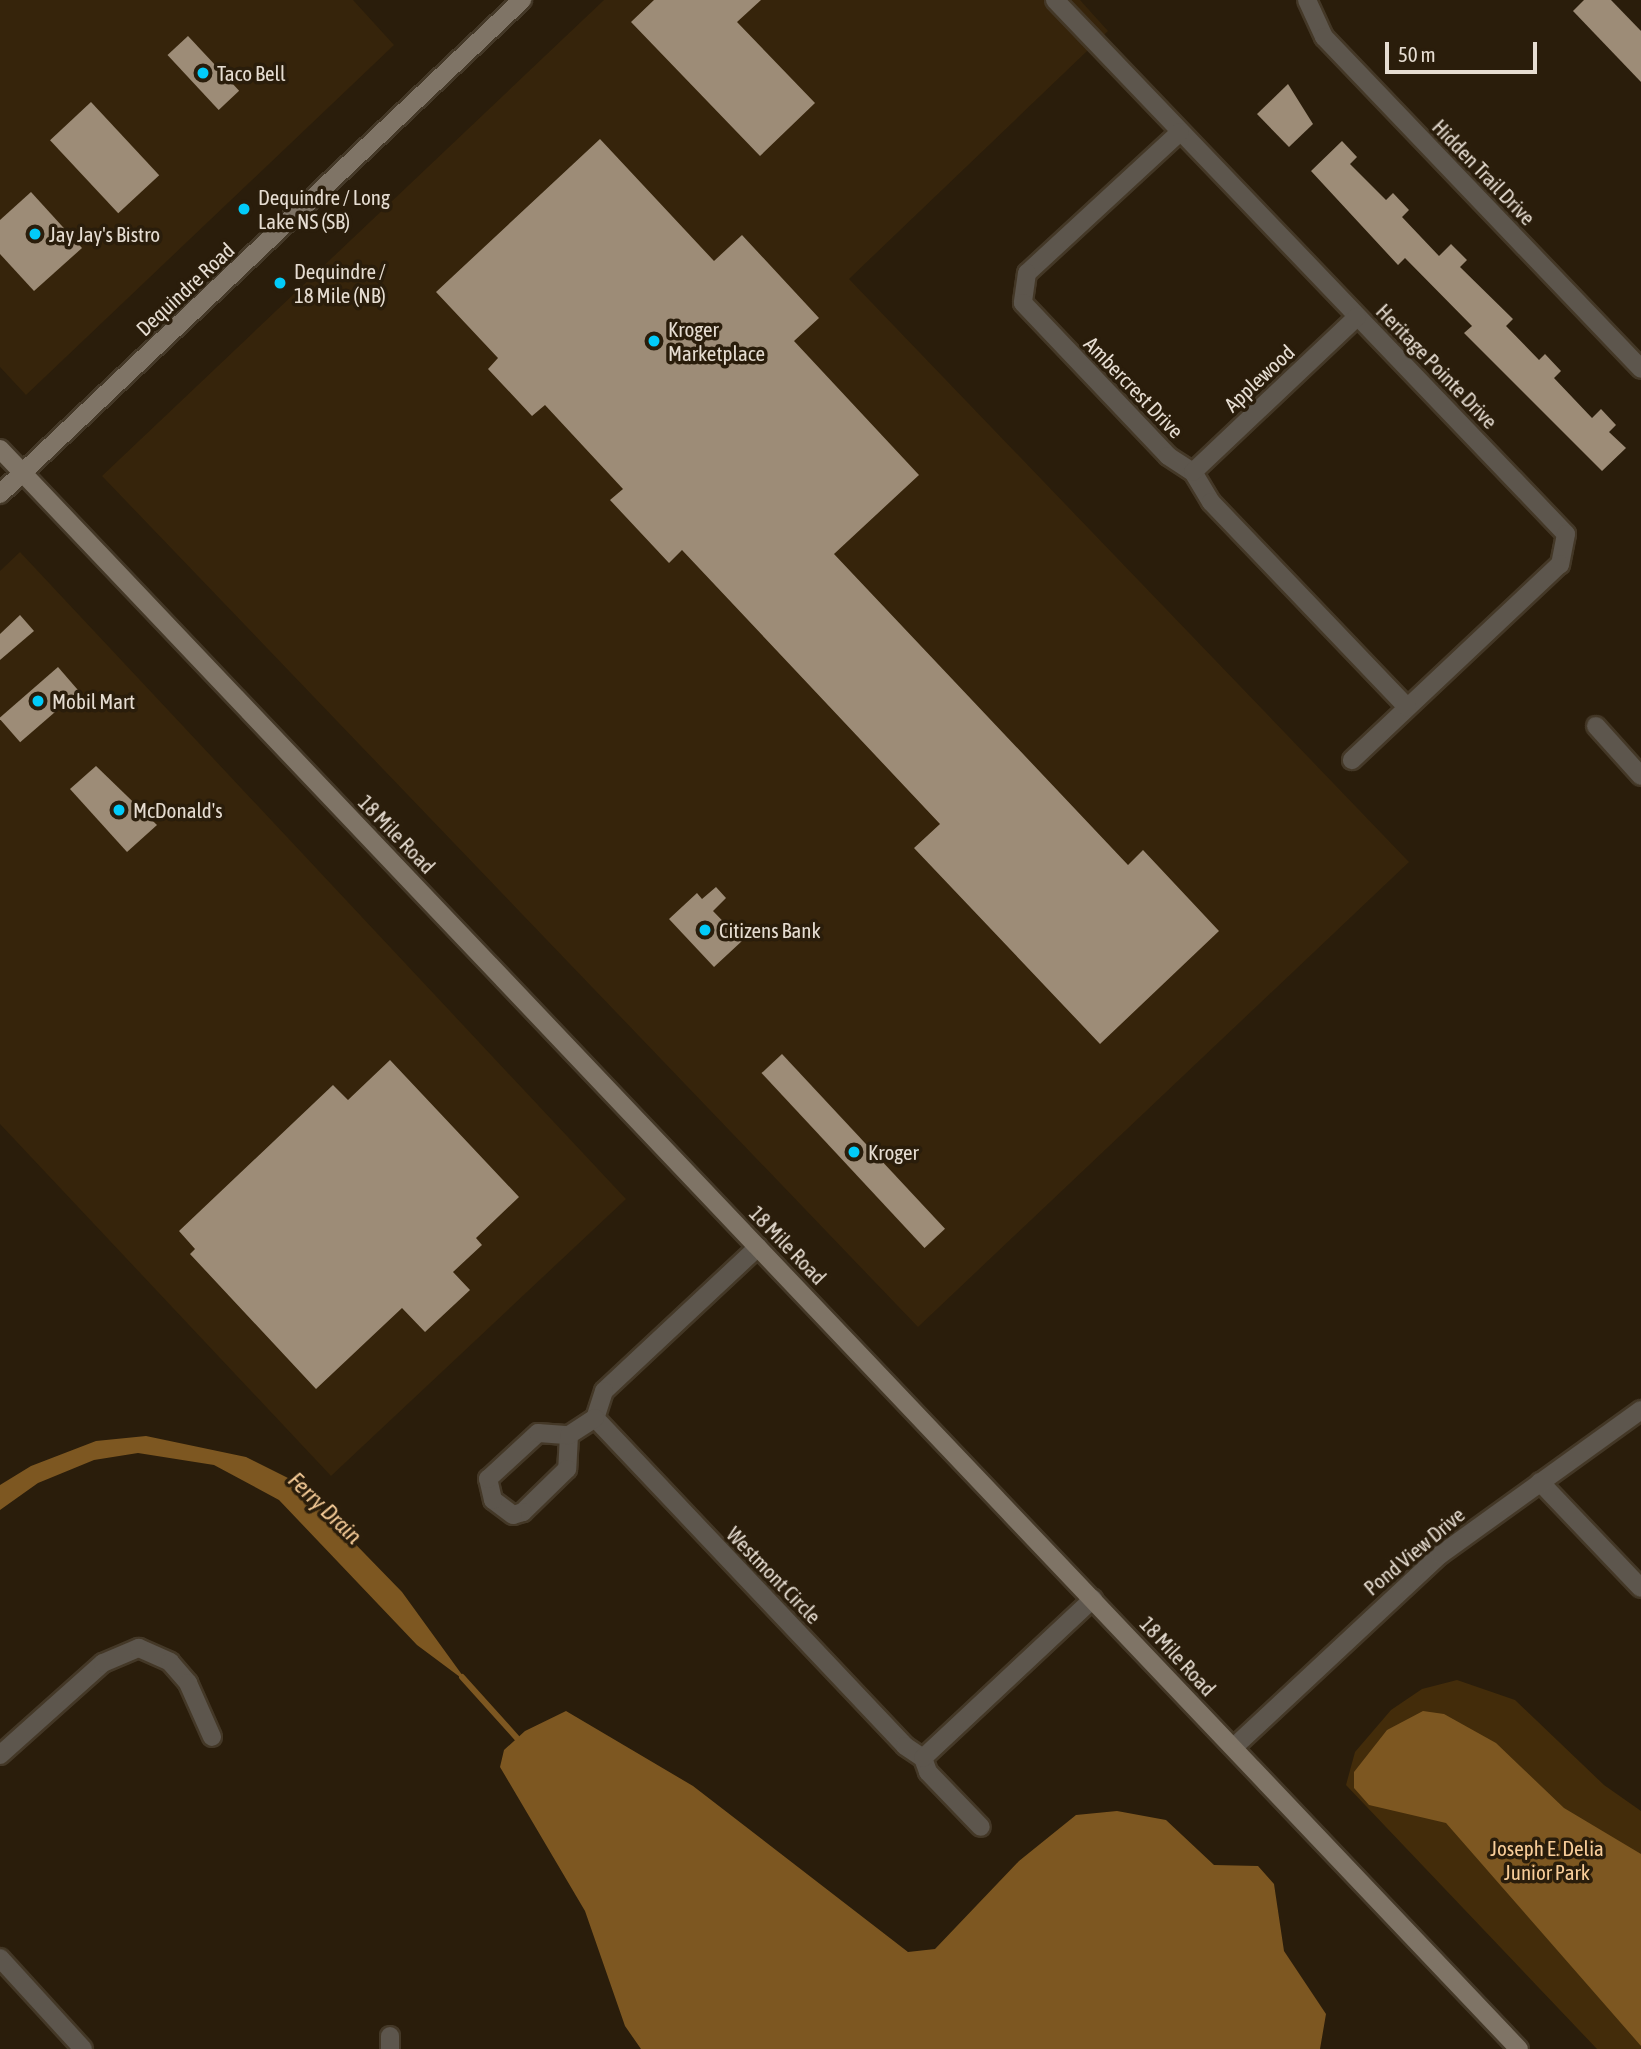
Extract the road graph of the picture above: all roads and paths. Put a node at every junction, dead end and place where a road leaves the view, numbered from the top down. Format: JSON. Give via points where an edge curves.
{"nodes":[{"id":1,"x":522,"y":0,"type":"edge"},
{"id":2,"x":1055,"y":0,"type":"edge"},
{"id":3,"x":1307,"y":0,"type":"edge"},
{"id":4,"x":1180,"y":132,"type":"junction"},
{"id":5,"x":1357,"y":317,"type":"junction"},
{"id":6,"x":1641,"y":369,"type":"edge"},
{"id":7,"x":0,"y":449,"type":"edge"},
{"id":8,"x":1193,"y":472,"type":"junction"},
{"id":9,"x":23,"y":473,"type":"junction"},
{"id":10,"x":0,"y":494,"type":"edge"},
{"id":11,"x":1407,"y":707,"type":"junction"},
{"id":12,"x":1596,"y":726,"type":"dead end"},
{"id":13,"x":1352,"y":760,"type":"dead end"},
{"id":14,"x":1641,"y":776,"type":"edge"},
{"id":15,"x":758,"y":1247,"type":"junction"},
{"id":16,"x":1641,"y":1410,"type":"edge"},
{"id":17,"x":596,"y":1418,"type":"junction"},
{"id":18,"x":569,"y":1436,"type":"junction"},
{"id":19,"x":1540,"y":1482,"type":"junction"},
{"id":20,"x":1641,"y":1588,"type":"edge"},
{"id":21,"x":1093,"y":1599,"type":"junction"},
{"id":22,"x":212,"y":1737,"type":"dead end"},
{"id":23,"x":1234,"y":1747,"type":"junction"},
{"id":24,"x":0,"y":1755,"type":"edge"},
{"id":25,"x":923,"y":1758,"type":"junction"},
{"id":26,"x":981,"y":1827,"type":"dead end"},
{"id":27,"x":0,"y":1958,"type":"edge"},
{"id":28,"x":83,"y":2049,"type":"edge"},
{"id":29,"x":1519,"y":2049,"type":"edge"}],
"edges":[{"from":1,"to":9,"type":"main road","name":"Dequindre Road"},
{"from":2,"to":4,"type":"street","name":"Heritage Pointe Drive"},
{"from":3,"to":6,"type":"street","name":"Hidden Trail Drive","via":[[1324,37]]},
{"from":4,"to":5,"type":"street","name":"Heritage Pointe Drive"},
{"from":4,"to":8,"type":"street","name":"Ambercrest Drive","via":[[1027,273],[1020,291],[1028,311],[1168,457]]},
{"from":5,"to":8,"type":"street","name":"Applewood"},
{"from":5,"to":11,"type":"street","name":"Heritage Pointe Drive","via":[[1559,524],[1568,545],[1560,564]]},
{"from":7,"to":9,"type":"main road","name":"18 Mile Road"},
{"from":8,"to":11,"type":"street","name":"Ambercrest Drive","via":[[1211,502]]},
{"from":9,"to":10,"type":"main road","name":"Dequindre Road"},
{"from":9,"to":15,"type":"main road","name":"18 Mile Road"},
{"from":11,"to":13,"type":"street","name":"Heritage Pointe Drive"},
{"from":12,"to":14,"type":"street"},
{"from":15,"to":17,"type":"street","via":[[604,1391]]},
{"from":15,"to":21,"type":"main road","name":"18 Mile Road"},
{"from":16,"to":19,"type":"street","name":"Pond View Drive"},
{"from":17,"to":18,"type":"street"},
{"from":17,"to":25,"type":"street","name":"Westmont Circle","via":[[905,1746]]},
{"from":18,"to":18,"type":"street","via":[[538,1433],[488,1479],[502,1508],[523,1512],[567,1469]]},
{"from":19,"to":20,"type":"street"},
{"from":19,"to":23,"type":"street","name":"Pond View Drive","via":[[1432,1563]]},
{"from":21,"to":23,"type":"main road","name":"18 Mile Road"},
{"from":21,"to":25,"type":"street"},
{"from":22,"to":24,"type":"street","via":[[188,1683],[162,1656],[139,1648],[103,1663]]},
{"from":23,"to":29,"type":"main road","name":"18 Mile Road"},
{"from":25,"to":26,"type":"street","name":"Westmont Circle","via":[[928,1772]]},
{"from":27,"to":28,"type":"street"}]}
